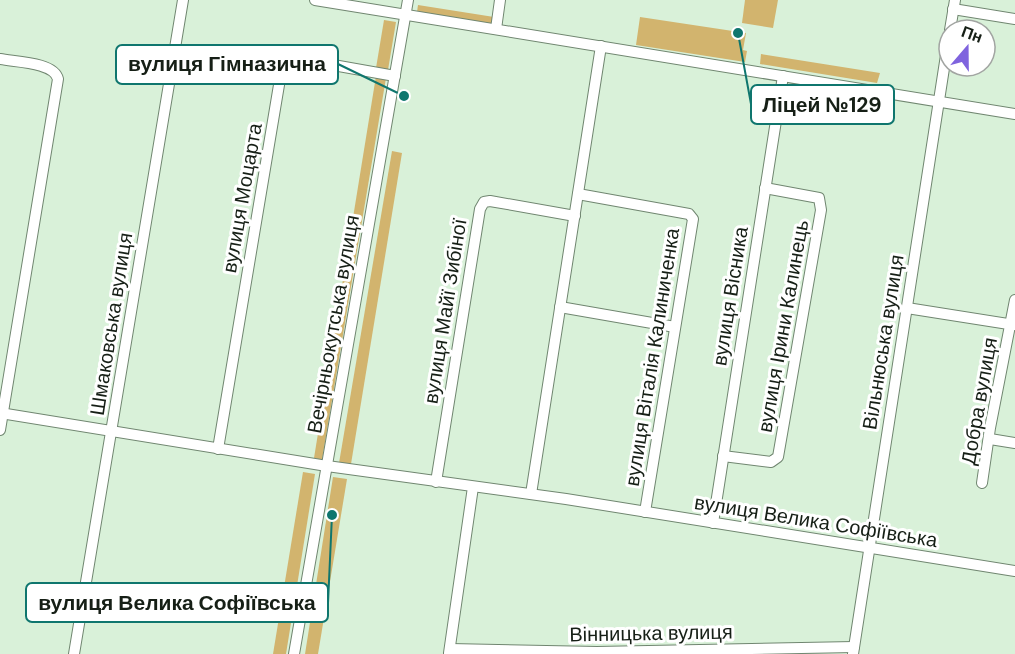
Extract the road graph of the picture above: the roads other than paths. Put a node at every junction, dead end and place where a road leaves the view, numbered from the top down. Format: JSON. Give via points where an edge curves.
{"nodes":[{"id":1,"x":183,"y":0,"type":"edge"},
{"id":2,"x":315,"y":0,"type":"edge"},
{"id":3,"x":408,"y":0,"type":"edge"},
{"id":4,"x":500,"y":0,"type":"edge"},
{"id":5,"x":954,"y":4,"type":"edge"},
{"id":6,"x":406,"y":15,"type":"junction"},
{"id":7,"x":1015,"y":19,"type":"edge"},
{"id":8,"x":496,"y":29,"type":"junction"},
{"id":9,"x":601,"y":46,"type":"junction"},
{"id":10,"x":0,"y":59,"type":"edge"},
{"id":11,"x":395,"y":76,"type":"junction"},
{"id":12,"x":783,"y":76,"type":"junction"},
{"id":13,"x":943,"y":78,"type":"edge"},
{"id":14,"x":939,"y":101,"type":"junction"},
{"id":15,"x":1015,"y":114,"type":"edge"},
{"id":16,"x":765,"y":188,"type":"junction"},
{"id":17,"x":578,"y":194,"type":"junction"},
{"id":18,"x":574,"y":216,"type":"junction"},
{"id":19,"x":1015,"y":300,"type":"edge"},
{"id":20,"x":560,"y":307,"type":"junction"},
{"id":21,"x":907,"y":308,"type":"junction"},
{"id":22,"x":1013,"y":325,"type":"edge"},
{"id":23,"x":675,"y":327,"type":"junction"},
{"id":24,"x":1,"y":413,"type":"edge"},
{"id":25,"x":0,"y":430,"type":"edge"},
{"id":26,"x":111,"y":431,"type":"junction"},
{"id":27,"x":990,"y":439,"type":"junction"},
{"id":28,"x":1015,"y":443,"type":"edge"},
{"id":29,"x":219,"y":449,"type":"junction"},
{"id":30,"x":723,"y":456,"type":"junction"},
{"id":31,"x":327,"y":466,"type":"junction"},
{"id":32,"x":436,"y":482,"type":"junction"},
{"id":33,"x":982,"y":483,"type":"dead end"},
{"id":34,"x":473,"y":488,"type":"junction"},
{"id":35,"x":531,"y":494,"type":"junction"},
{"id":36,"x":645,"y":512,"type":"junction"},
{"id":37,"x":713,"y":523,"type":"junction"},
{"id":38,"x":870,"y":548,"type":"junction"},
{"id":39,"x":1015,"y":571,"type":"edge"},
{"id":40,"x":449,"y":651,"type":"edge"},
{"id":41,"x":853,"y":651,"type":"edge"},
{"id":42,"x":720,"y":652,"type":"edge"},
{"id":43,"x":74,"y":654,"type":"edge"},
{"id":44,"x":294,"y":654,"type":"edge"}],
"edges":[{"from":1,"to":26,"type":"street","name":"Шмаковська вулиця"},
{"from":2,"to":6,"type":"street"},
{"from":3,"to":6,"type":"street","name":"Вечірньокутська вулиця"},
{"from":4,"to":8,"type":"street"},
{"from":5,"to":7,"type":"street"},
{"from":6,"to":8,"type":"street"},
{"from":6,"to":11,"type":"street","name":"Вечірньокутська вулиця"},
{"from":8,"to":9,"type":"street"},
{"from":9,"to":12,"type":"street"},
{"from":9,"to":17,"type":"street"},
{"from":10,"to":24,"type":"street","via":[[48,68],[58,79]]},
{"from":11,"to":29,"type":"street","name":"вулиця Моцарта","via":[[305,60],[289,63],[281,73]]},
{"from":11,"to":31,"type":"street","name":"Вечірньокутська вулиця"},
{"from":12,"to":14,"type":"street"},
{"from":12,"to":16,"type":"street","name":"вулиця Вісника"},
{"from":13,"to":14,"type":"street","name":"Вільнюська вулиця"},
{"from":14,"to":15,"type":"street"},
{"from":14,"to":21,"type":"street","name":"Вільнюська вулиця"},
{"from":16,"to":30,"type":"street","name":"вулиця Вісника"},
{"from":16,"to":30,"type":"street","name":"вулиця Ірини Калинець","via":[[819,198],[821,210],[778,457],[771,462]]},
{"from":17,"to":18,"type":"street"},
{"from":17,"to":23,"type":"street","name":"вулиця Віталія Калиниченка","via":[[692,216]]},
{"from":18,"to":20,"type":"street"},
{"from":18,"to":32,"type":"street","name":"вулиця Майї Зибіної","via":[[490,201],[480,209]]},
{"from":19,"to":22,"type":"street","name":"Добра вулиця"},
{"from":20,"to":23,"type":"street"},
{"from":20,"to":35,"type":"street"},
{"from":21,"to":22,"type":"street"},
{"from":21,"to":38,"type":"street","name":"Вільнюська вулиця"},
{"from":22,"to":27,"type":"street","name":"Добра вулиця"},
{"from":23,"to":36,"type":"street","name":"вулиця Віталія Калиниченка"},
{"from":24,"to":25,"type":"street"},
{"from":24,"to":26,"type":"street"},
{"from":26,"to":29,"type":"street"},
{"from":26,"to":43,"type":"street","name":"Шмаковська вулиця"},
{"from":27,"to":28,"type":"street"},
{"from":27,"to":33,"type":"street","name":"Добра вулиця"},
{"from":29,"to":31,"type":"street"},
{"from":30,"to":37,"type":"street","name":"вулиця Вісника"},
{"from":31,"to":32,"type":"street","name":"вулиця Велика Софіївська"},
{"from":31,"to":44,"type":"street","name":"Вечірньокутська вулиця"},
{"from":32,"to":34,"type":"street","name":"вулиця Велика Софіївська"},
{"from":34,"to":35,"type":"street","name":"вулиця Велика Софіївська"},
{"from":34,"to":40,"type":"street","name":"Вінницька вулиця"},
{"from":35,"to":36,"type":"street","name":"вулиця Велика Софіївська"},
{"from":36,"to":37,"type":"street","name":"вулиця Велика Софіївська"},
{"from":37,"to":38,"type":"street","name":"вулиця Велика Софіївська"},
{"from":38,"to":39,"type":"street","name":"вулиця Велика Софіївська"},
{"from":38,"to":41,"type":"street","name":"Вільнюська вулиця"},
{"from":40,"to":42,"type":"street","name":"Вінницька вулиця"},
{"from":41,"to":42,"type":"street","name":"Вінницька вулиця"}]}
